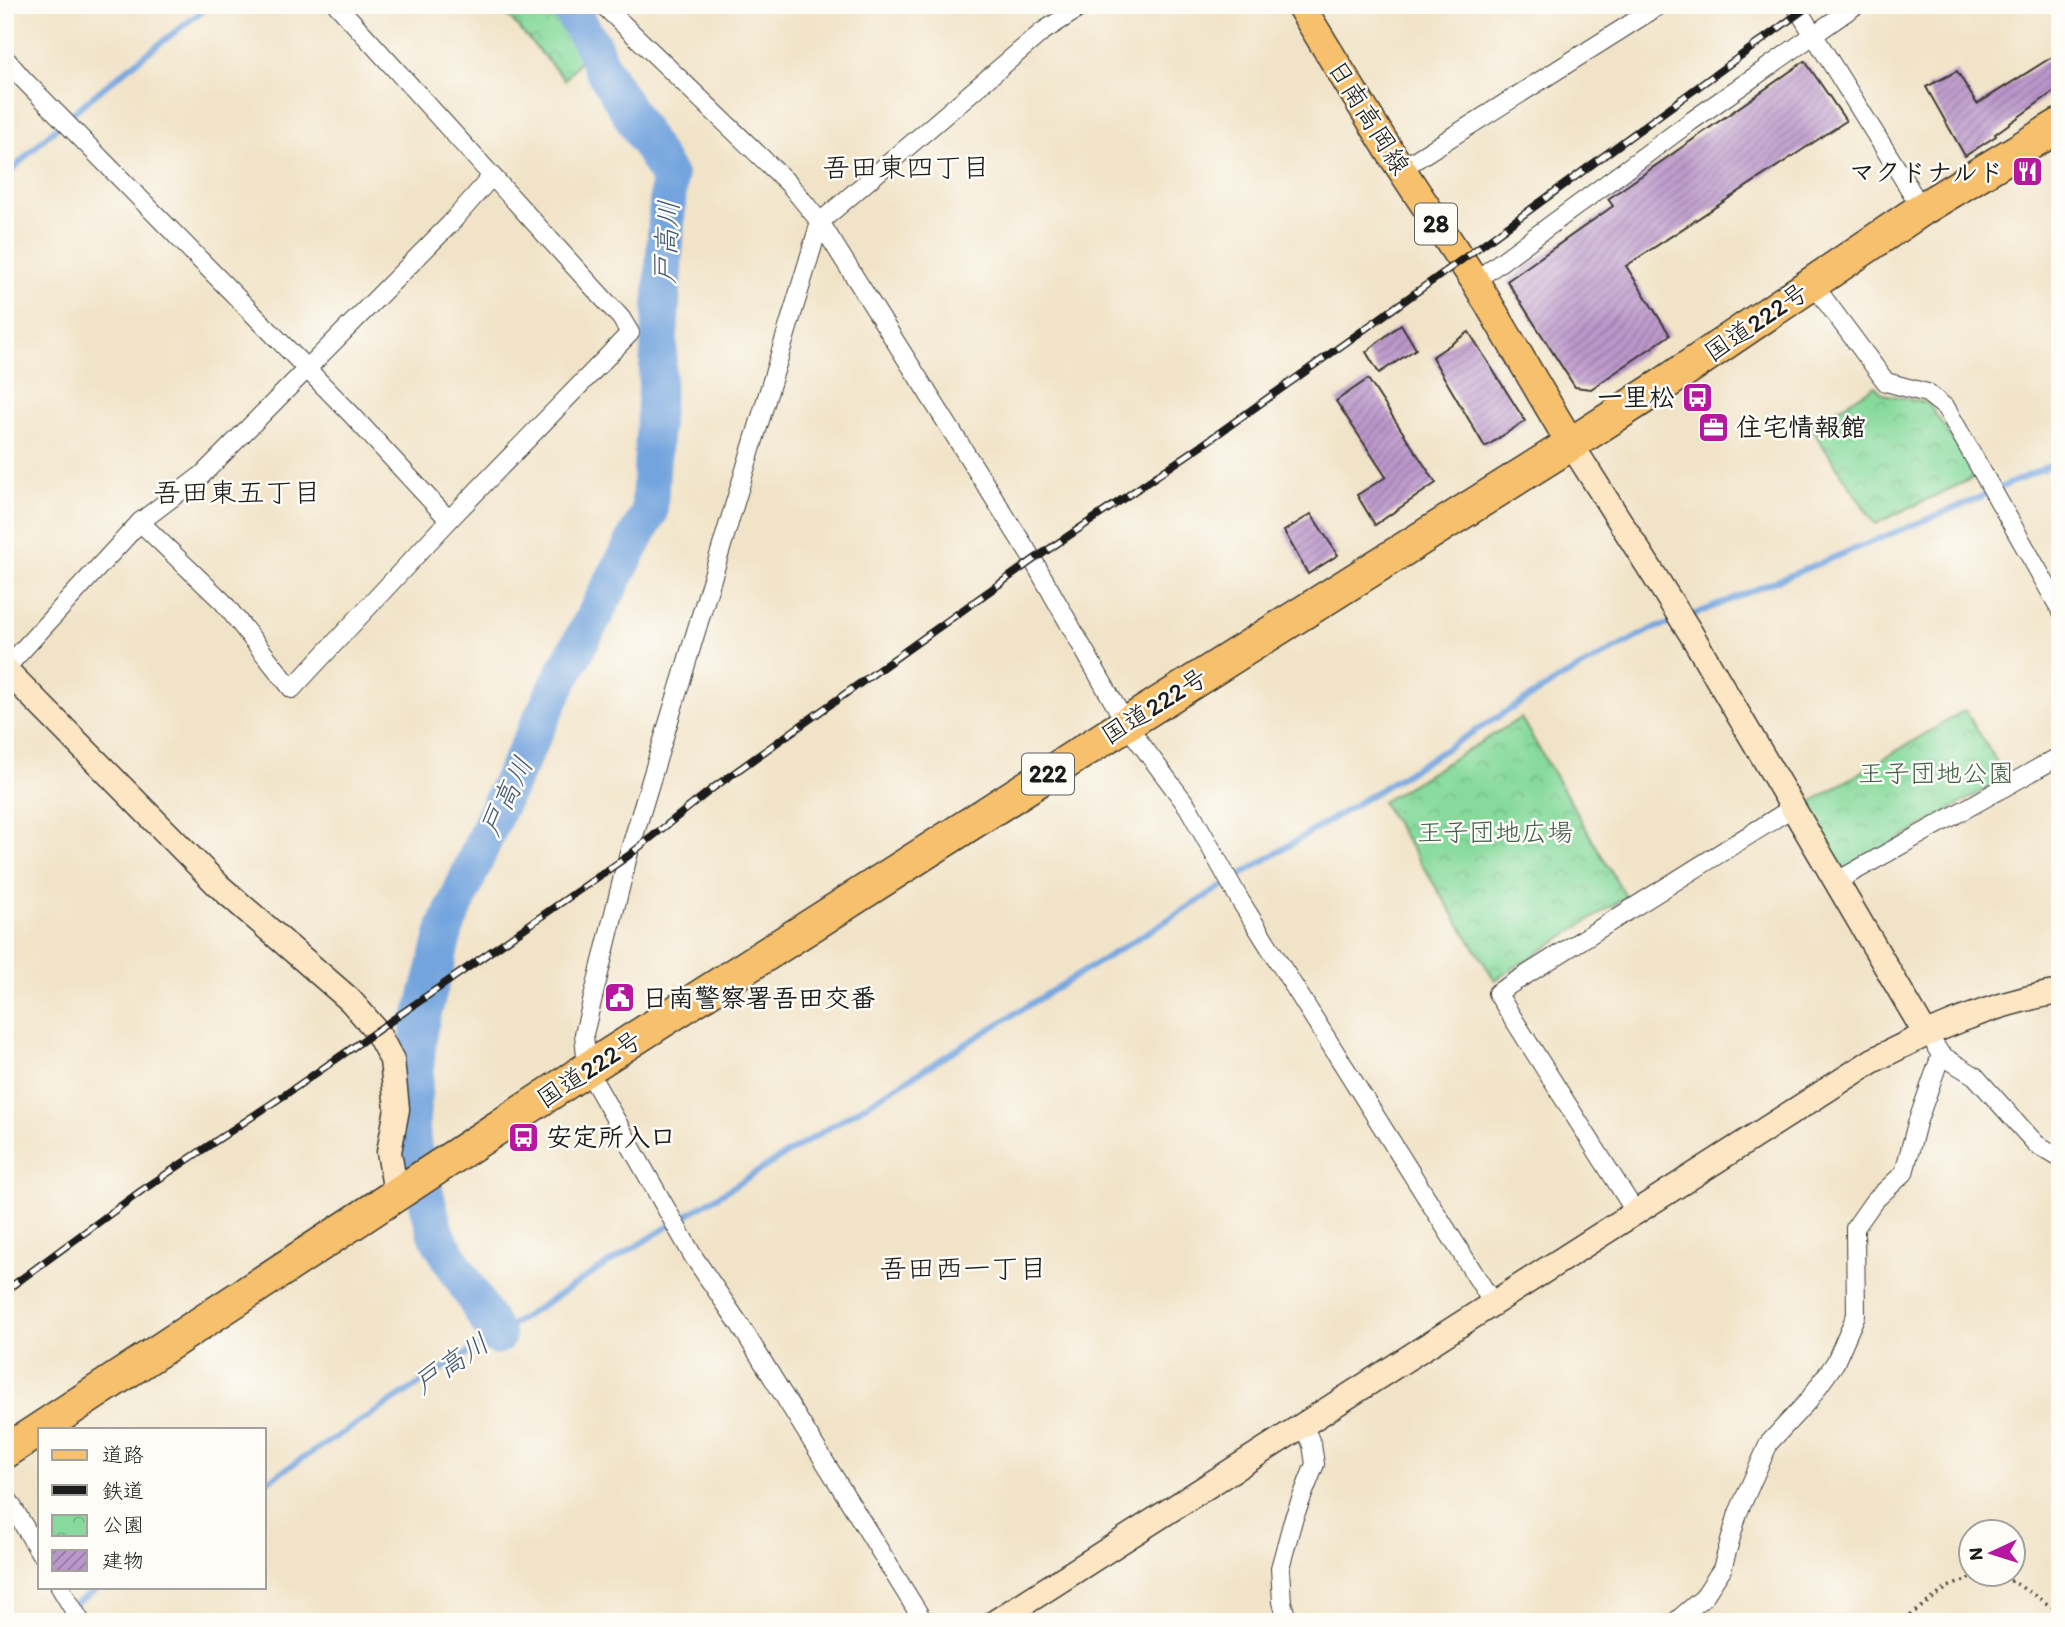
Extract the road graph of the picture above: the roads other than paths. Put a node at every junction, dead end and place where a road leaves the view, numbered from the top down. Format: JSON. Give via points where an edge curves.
{"nodes":[{"id":1,"x":337,"y":5,"type":"edge"},
{"id":2,"x":603,"y":5,"type":"edge"},
{"id":3,"x":1084,"y":5,"type":"edge"},
{"id":4,"x":1300,"y":5,"type":"edge"},
{"id":5,"x":1660,"y":5,"type":"edge"},
{"id":6,"x":1795,"y":5,"type":"edge"},
{"id":7,"x":1856,"y":5,"type":"edge"},
{"id":8,"x":1812,"y":34,"type":"junction"},
{"id":9,"x":5,"y":58,"type":"edge"},
{"id":10,"x":2057,"y":132,"type":"edge"},
{"id":11,"x":1401,"y":169,"type":"junction"},
{"id":12,"x":492,"y":176,"type":"junction"},
{"id":13,"x":1922,"y":209,"type":"junction"},
{"id":14,"x":820,"y":222,"type":"junction"},
{"id":15,"x":1475,"y":281,"type":"junction"},
{"id":16,"x":1813,"y":284,"type":"junction"},
{"id":17,"x":306,"y":370,"type":"junction"},
{"id":18,"x":1571,"y":444,"type":"junction"},
{"id":19,"x":449,"y":520,"type":"junction"},
{"id":20,"x":140,"y":522,"type":"junction"},
{"id":21,"x":2060,"y":609,"type":"edge"},
{"id":22,"x":5,"y":669,"type":"edge"},
{"id":23,"x":1126,"y":724,"type":"junction"},
{"id":24,"x":2060,"y":756,"type":"edge"},
{"id":25,"x":1792,"y":808,"type":"junction"},
{"id":26,"x":1837,"y":881,"type":"junction"},
{"id":27,"x":2060,"y":992,"type":"edge"},
{"id":28,"x":1926,"y":1033,"type":"junction"},
{"id":29,"x":1941,"y":1055,"type":"junction"},
{"id":30,"x":587,"y":1069,"type":"junction"},
{"id":31,"x":2060,"y":1158,"type":"edge"},
{"id":32,"x":396,"y":1193,"type":"junction"},
{"id":33,"x":1636,"y":1213,"type":"junction"},
{"id":34,"x":1494,"y":1305,"type":"junction"},
{"id":35,"x":1304,"y":1427,"type":"junction"},
{"id":36,"x":41,"y":1428,"type":"edge"},
{"id":37,"x":38,"y":1430,"type":"edge"},
{"id":38,"x":5,"y":1452,"type":"edge"},
{"id":39,"x":5,"y":1494,"type":"edge"},
{"id":40,"x":38,"y":1550,"type":"edge"},
{"id":41,"x":62,"y":1588,"type":"edge"},
{"id":42,"x":81,"y":1622,"type":"edge"},
{"id":43,"x":923,"y":1622,"type":"edge"},
{"id":44,"x":995,"y":1622,"type":"edge"},
{"id":45,"x":1288,"y":1622,"type":"edge"},
{"id":46,"x":1675,"y":1622,"type":"edge"}],
"edges":[{"from":1,"to":12,"type":"street"},
{"from":2,"to":14,"type":"street","via":[[790,185]]},
{"from":3,"to":14,"type":"street","via":[[1042,32]]},
{"from":4,"to":11,"type":"main road","name":"日南高岡線","number":"28"},
{"from":5,"to":11,"type":"street"},
{"from":6,"to":8,"type":"street"},
{"from":7,"to":8,"type":"street"},
{"from":8,"to":13,"type":"street"},
{"from":8,"to":15,"type":"street"},
{"from":9,"to":17,"type":"street"},
{"from":10,"to":13,"type":"highway","name":"国道222号","number":"222"},
{"from":11,"to":15,"type":"main road","name":"日南高岡線","number":"28"},
{"from":12,"to":17,"type":"street"},
{"from":12,"to":19,"type":"street","via":[[630,332]]},
{"from":13,"to":16,"type":"highway","name":"国道222号","number":"222"},
{"from":14,"to":23,"type":"street","via":[[1033,561]]},
{"from":14,"to":30,"type":"street","via":[[628,856],[584,1034]]},
{"from":15,"to":18,"type":"main road","name":"日南高岡線","number":"28"},
{"from":16,"to":18,"type":"highway","name":"国道222号","number":"222"},
{"from":16,"to":21,"type":"street","via":[[1886,382],[1927,393],[1946,408]]},
{"from":17,"to":19,"type":"street"},
{"from":17,"to":20,"type":"street","via":[[202,475]]},
{"from":18,"to":23,"type":"highway","name":"国道222号","number":"222"},
{"from":18,"to":25,"type":"street","via":[[1690,632]]},
{"from":19,"to":20,"type":"street","via":[[292,689],[223,602]]},
{"from":20,"to":22,"type":"street"},
{"from":22,"to":32,"type":"street","via":[[219,886],[350,1000],[376,1030],[392,1060],[397,1109],[389,1152]]},
{"from":23,"to":30,"type":"highway","name":"国道222号","number":"222"},
{"from":23,"to":34,"type":"street","via":[[1188,807],[1241,902]]},
{"from":24,"to":26,"type":"street"},
{"from":25,"to":26,"type":"street"},
{"from":25,"to":33,"type":"street","via":[[1497,993]]},
{"from":26,"to":28,"type":"street"},
{"from":27,"to":28,"type":"street"},
{"from":28,"to":29,"type":"street"},
{"from":28,"to":33,"type":"street","via":[[1872,1061]]},
{"from":29,"to":31,"type":"street","via":[[1975,1076],[2036,1144]]},
{"from":29,"to":46,"type":"street","via":[[1905,1173],[1874,1201],[1856,1228],[1856,1315],[1835,1363],[1769,1443],[1738,1513],[1721,1569],[1703,1598]]},
{"from":30,"to":32,"type":"highway","name":"国道222号","number":"222"},
{"from":30,"to":43,"type":"street","via":[[693,1256]]},
{"from":32,"to":36,"type":"highway","name":"国道222号","number":"222"},
{"from":33,"to":34,"type":"street"},
{"from":34,"to":35,"type":"street"},
{"from":35,"to":44,"type":"street"},
{"from":35,"to":45,"type":"street","via":[[1315,1464],[1280,1568]]},
{"from":37,"to":38,"type":"highway","name":"国道222号","number":"222"},
{"from":39,"to":40,"type":"street"},
{"from":41,"to":42,"type":"street"}]}
